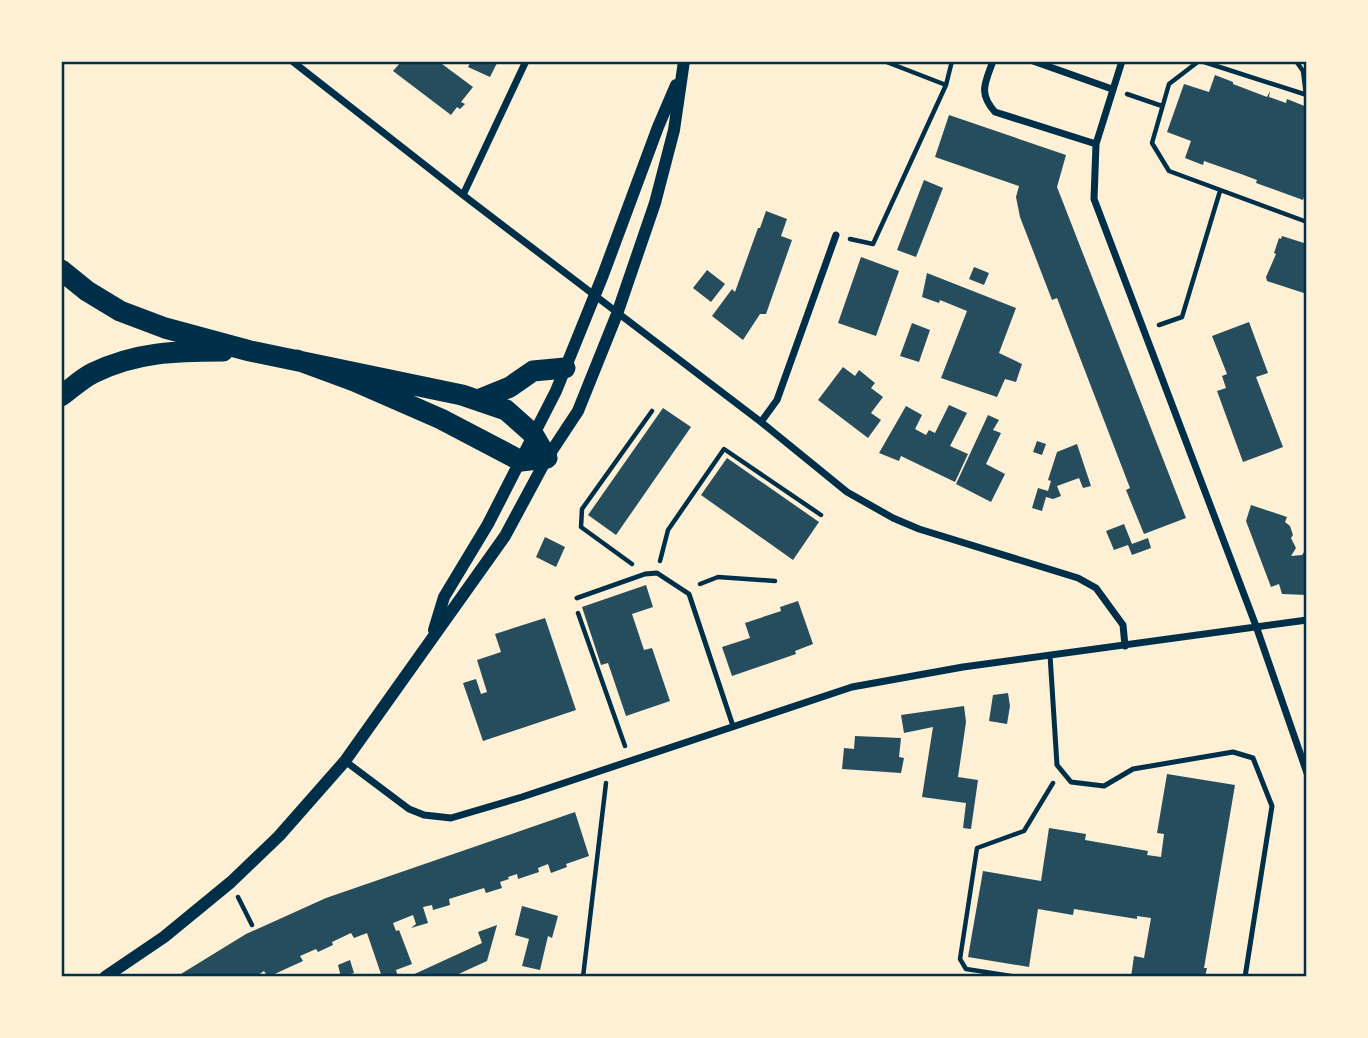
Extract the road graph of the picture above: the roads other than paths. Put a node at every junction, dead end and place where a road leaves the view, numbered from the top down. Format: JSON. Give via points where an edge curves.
{"nodes":[{"id":1,"x":292,"y":61,"type":"edge"},
{"id":2,"x":526,"y":61,"type":"edge"},
{"id":3,"x":993,"y":61,"type":"edge"},
{"id":4,"x":1033,"y":61,"type":"edge"},
{"id":5,"x":1122,"y":61,"type":"edge"},
{"id":6,"x":683,"y":65,"type":"edge"},
{"id":7,"x":1112,"y":89,"type":"junction"},
{"id":8,"x":1096,"y":145,"type":"junction"},
{"id":9,"x":463,"y":195,"type":"junction"},
{"id":10,"x":836,"y":235,"type":"road end"},
{"id":11,"x":61,"y":270,"type":"edge"},
{"id":12,"x":250,"y":351,"type":"junction"},
{"id":13,"x":297,"y":360,"type":"junction"},
{"id":14,"x":565,"y":368,"type":"junction"},
{"id":15,"x":61,"y":396,"type":"edge"},
{"id":16,"x":478,"y":400,"type":"junction"},
{"id":17,"x":761,"y":422,"type":"junction"},
{"id":18,"x":533,"y":434,"type":"junction"},
{"id":19,"x":547,"y":458,"type":"junction"},
{"id":20,"x":521,"y":461,"type":"junction"},
{"id":21,"x":577,"y":598,"type":"road end"},
{"id":22,"x":1307,"y":620,"type":"edge"},
{"id":23,"x":1256,"y":626,"type":"junction"},
{"id":24,"x":430,"y":642,"type":"junction"},
{"id":25,"x":1125,"y":646,"type":"junction"},
{"id":26,"x":1049,"y":655,"type":"junction"},
{"id":27,"x":733,"y":726,"type":"junction"},
{"id":28,"x":345,"y":761,"type":"junction"},
{"id":29,"x":1307,"y":773,"type":"edge"},
{"id":30,"x":105,"y":977,"type":"edge"},
{"id":31,"x":1245,"y":977,"type":"edge"}],
"edges":[{"from":1,"to":9,"type":"street"},
{"from":2,"to":9,"type":"street"},
{"from":3,"to":8,"type":"street","via":[[984,88],[986,102],[995,112]]},
{"from":4,"to":7,"type":"street"},
{"from":5,"to":7,"type":"street"},
{"from":6,"to":14,"type":"street"},
{"from":6,"to":19,"type":"street","via":[[674,130],[655,202],[579,411]]},
{"from":7,"to":8,"type":"street"},
{"from":8,"to":23,"type":"street","via":[[1094,199]]},
{"from":9,"to":17,"type":"street"},
{"from":10,"to":17,"type":"street","via":[[777,400]]},
{"from":11,"to":12,"type":"highway","via":[[120,310],[165,328]]},
{"from":12,"to":13,"type":"highway"},
{"from":12,"to":15,"type":"highway","via":[[167,351],[127,360],[90,374]]},
{"from":13,"to":16,"type":"highway"},
{"from":13,"to":20,"type":"highway","via":[[441,419]]},
{"from":14,"to":16,"type":"highway","via":[[533,371]]},
{"from":14,"to":18,"type":"street"},
{"from":16,"to":18,"type":"highway","via":[[506,410]]},
{"from":17,"to":25,"type":"street","via":[[848,492],[893,518],[1078,578],[1096,589],[1123,625]]},
{"from":18,"to":19,"type":"highway"},
{"from":18,"to":20,"type":"street"},
{"from":19,"to":20,"type":"highway"},
{"from":19,"to":24,"type":"street","via":[[505,536]]},
{"from":20,"to":24,"type":"street","via":[[444,597]]},
{"from":21,"to":27,"type":"lane","via":[[657,573],[689,594]]},
{"from":22,"to":23,"type":"street"},
{"from":23,"to":25,"type":"street"},
{"from":23,"to":29,"type":"street"},
{"from":24,"to":28,"type":"street"},
{"from":25,"to":26,"type":"street"},
{"from":26,"to":27,"type":"street","via":[[852,687]]},
{"from":26,"to":31,"type":"lane","via":[[1057,765],[1071,782],[1104,786],[1133,769],[1233,752],[1253,758],[1272,806]]},
{"from":27,"to":28,"type":"street","via":[[451,818],[409,809]]},
{"from":28,"to":30,"type":"street","via":[[231,882],[164,937]]}]}
